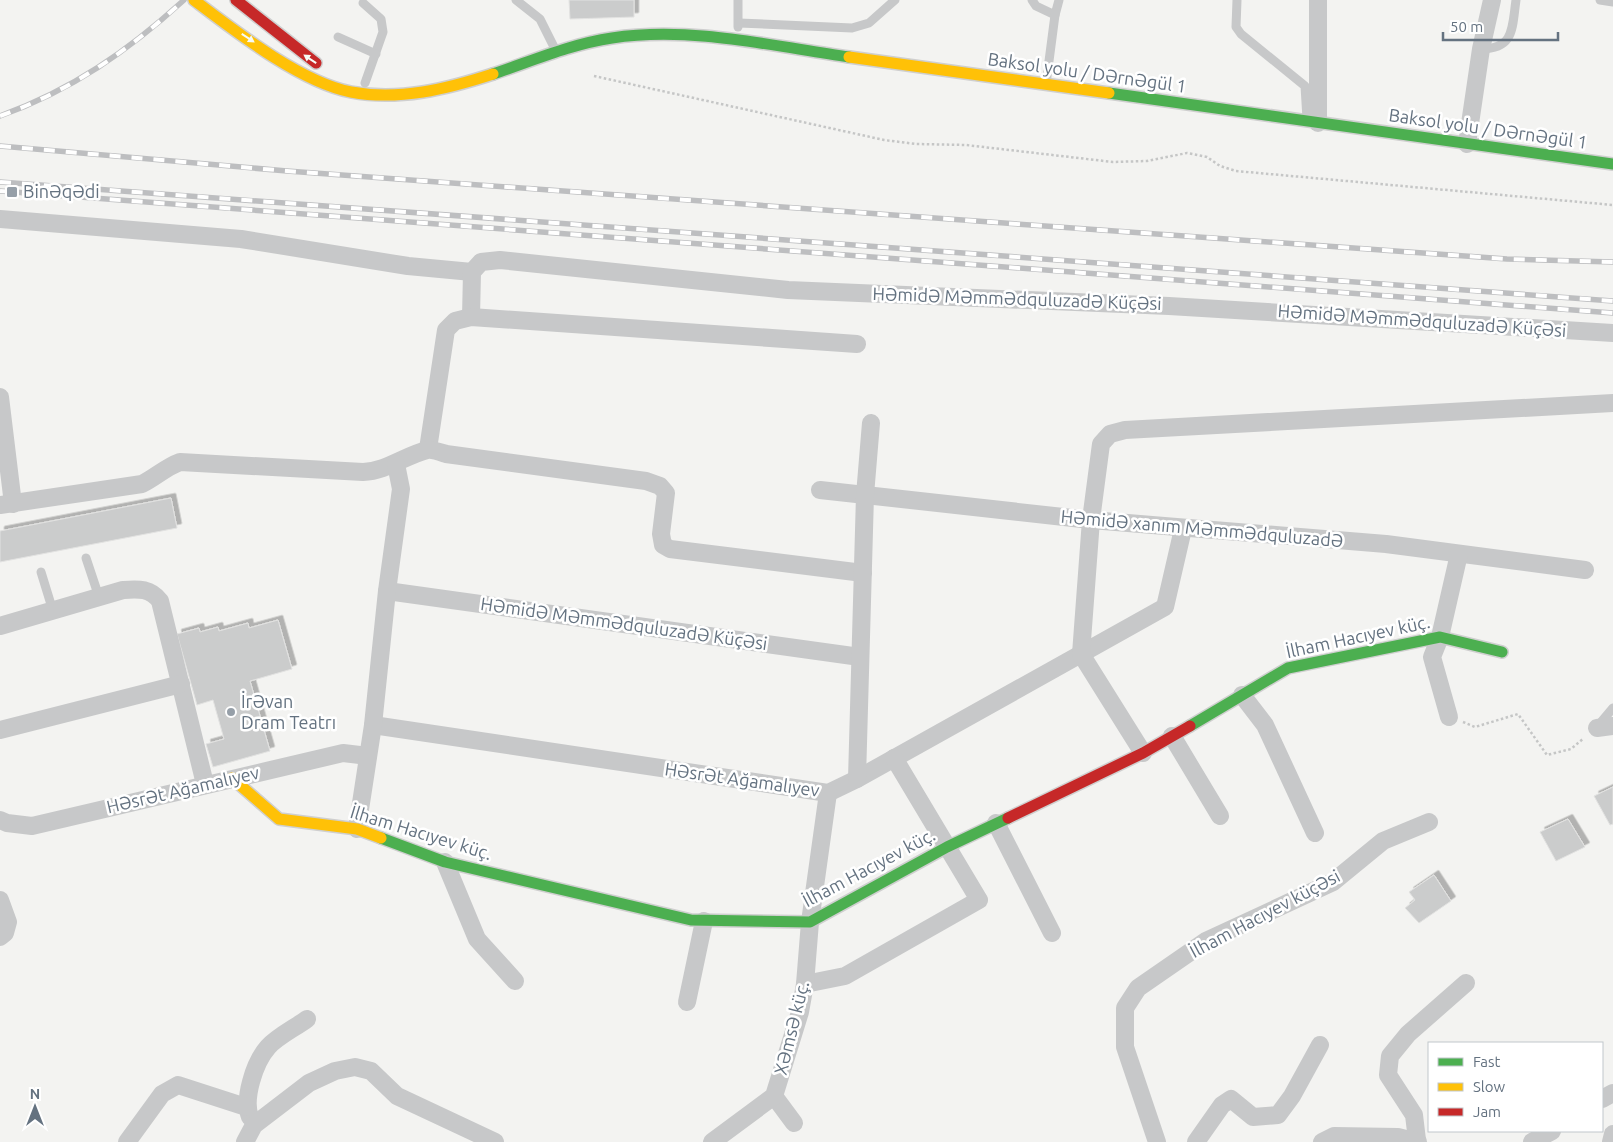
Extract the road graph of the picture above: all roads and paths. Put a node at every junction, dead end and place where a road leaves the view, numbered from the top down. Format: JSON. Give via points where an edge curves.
{"nodes":[{"id":1,"x":194,"y":0,"type":"edge"},
{"id":2,"x":235,"y":0,"type":"edge"},
{"id":3,"x":516,"y":0,"type":"edge"},
{"id":4,"x":738,"y":0,"type":"edge"},
{"id":5,"x":895,"y":0,"type":"edge"},
{"id":6,"x":1032,"y":0,"type":"edge"},
{"id":7,"x":1059,"y":0,"type":"edge"},
{"id":8,"x":1236,"y":0,"type":"edge"},
{"id":9,"x":1318,"y":0,"type":"edge"},
{"id":10,"x":1492,"y":0,"type":"edge"},
{"id":11,"x":1516,"y":0,"type":"edge"},
{"id":12,"x":1600,"y":0,"type":"edge"},
{"id":13,"x":1613,"y":2,"type":"edge"},
{"id":14,"x":363,"y":3,"type":"dead end"},
{"id":15,"x":1055,"y":15,"type":"junction"},
{"id":16,"x":215,"y":16,"type":"junction"},
{"id":17,"x":739,"y":23,"type":"junction"},
{"id":18,"x":338,"y":37,"type":"dead end"},
{"id":19,"x":736,"y":40,"type":"junction"},
{"id":20,"x":1481,"y":49,"type":"junction"},
{"id":21,"x":556,"y":51,"type":"junction"},
{"id":22,"x":376,"y":54,"type":"junction"},
{"id":23,"x":324,"y":68,"type":"dead end"},
{"id":24,"x":594,"y":76,"type":"dead end"},
{"id":25,"x":361,"y":82,"type":"joint"},
{"id":26,"x":1046,"y":84,"type":"junction"},
{"id":27,"x":423,"y":92,"type":"junction"},
{"id":28,"x":1313,"y":123,"type":"junction"},
{"id":29,"x":1467,"y":144,"type":"junction"},
{"id":30,"x":1613,"y":164,"type":"edge"},
{"id":31,"x":1613,"y":205,"type":"edge"},
{"id":32,"x":0,"y":219,"type":"edge"},
{"id":33,"x":472,"y":272,"type":"junction"},
{"id":34,"x":470,"y":317,"type":"junction"},
{"id":35,"x":1613,"y":333,"type":"edge"},
{"id":36,"x":857,"y":344,"type":"dead end"},
{"id":37,"x":0,"y":397,"type":"edge"},
{"id":38,"x":1613,"y":403,"type":"edge"},
{"id":39,"x":871,"y":422,"type":"dead end"},
{"id":40,"x":428,"y":449,"type":"junction"},
{"id":41,"x":396,"y":464,"type":"junction"},
{"id":42,"x":820,"y":490,"type":"dead end"},
{"id":43,"x":865,"y":495,"type":"junction"},
{"id":44,"x":6,"y":504,"type":"edge"},
{"id":45,"x":1091,"y":520,"type":"junction"},
{"id":46,"x":1183,"y":529,"type":"junction"},
{"id":47,"x":1459,"y":554,"type":"junction"},
{"id":48,"x":86,"y":558,"type":"dead end"},
{"id":49,"x":1585,"y":570,"type":"dead end"},
{"id":50,"x":41,"y":572,"type":"dead end"},
{"id":51,"x":863,"y":573,"type":"junction"},
{"id":52,"x":387,"y":591,"type":"junction"},
{"id":53,"x":99,"y":597,"type":"junction"},
{"id":54,"x":53,"y":611,"type":"junction"},
{"id":55,"x":0,"y":626,"type":"edge"},
{"id":56,"x":1440,"y":636,"type":"junction"},
{"id":57,"x":1502,"y":652,"type":"dead end"},
{"id":58,"x":1081,"y":654,"type":"junction"},
{"id":59,"x":860,"y":656,"type":"junction"},
{"id":60,"x":181,"y":684,"type":"junction"},
{"id":61,"x":1242,"y":695,"type":"junction"},
{"id":62,"x":1613,"y":708,"type":"edge"},
{"id":63,"x":1449,"y":717,"type":"joint"},
{"id":64,"x":373,"y":725,"type":"junction"},
{"id":65,"x":1605,"y":727,"type":"edge"},
{"id":66,"x":0,"y":730,"type":"edge"},
{"id":67,"x":1172,"y":736,"type":"junction"},
{"id":68,"x":1143,"y":753,"type":"junction"},
{"id":69,"x":368,"y":756,"type":"junction"},
{"id":70,"x":894,"y":758,"type":"junction"},
{"id":71,"x":232,"y":778,"type":"junction"},
{"id":72,"x":857,"y":778,"type":"junction"},
{"id":73,"x":205,"y":784,"type":"junction"},
{"id":74,"x":828,"y":793,"type":"junction"},
{"id":75,"x":1220,"y":816,"type":"dead end"},
{"id":76,"x":0,"y":820,"type":"edge"},
{"id":77,"x":1429,"y":822,"type":"dead end"},
{"id":78,"x":996,"y":823,"type":"junction"},
{"id":79,"x":356,"y":829,"type":"junction"},
{"id":80,"x":1315,"y":833,"type":"dead end"},
{"id":81,"x":947,"y":847,"type":"junction"},
{"id":82,"x":445,"y":862,"type":"junction"},
{"id":83,"x":0,"y":900,"type":"edge"},
{"id":84,"x":704,"y":921,"type":"junction"},
{"id":85,"x":810,"y":922,"type":"junction"},
{"id":86,"x":1052,"y":933,"type":"dead end"},
{"id":87,"x":0,"y":936,"type":"edge"},
{"id":88,"x":515,"y":980,"type":"dead end"},
{"id":89,"x":1466,"y":983,"type":"dead end"},
{"id":90,"x":805,"y":984,"type":"junction"},
{"id":91,"x":687,"y":1002,"type":"dead end"},
{"id":92,"x":307,"y":1019,"type":"dead end"},
{"id":93,"x":1320,"y":1045,"type":"dead end"},
{"id":94,"x":774,"y":1096,"type":"junction"},
{"id":95,"x":246,"y":1107,"type":"junction"},
{"id":96,"x":794,"y":1122,"type":"dead end"},
{"id":97,"x":254,"y":1125,"type":"junction"},
{"id":98,"x":1550,"y":1132,"type":"edge"},
{"id":99,"x":1613,"y":1134,"type":"edge"},
{"id":100,"x":1417,"y":1141,"type":"edge"},
{"id":101,"x":127,"y":1142,"type":"edge"},
{"id":102,"x":246,"y":1142,"type":"edge"},
{"id":103,"x":495,"y":1142,"type":"edge"},
{"id":104,"x":712,"y":1142,"type":"edge"},
{"id":105,"x":1157,"y":1142,"type":"edge"},
{"id":106,"x":1196,"y":1142,"type":"edge"},
{"id":107,"x":1322,"y":1142,"type":"edge"},
{"id":108,"x":1532,"y":1142,"type":"edge"},
{"id":109,"x":1611,"y":1142,"type":"edge"}],
"edges":[{"from":1,"to":16,"type":"main road"},
{"from":2,"to":16,"type":"main road","via":[[241,12],[238,18],[227,20]]},
{"from":23,"to":2,"type":"main road","one_way":true,"via":[[298,52]]},
{"from":3,"to":21,"type":"lane","via":[[540,18]]},
{"from":4,"to":17,"type":"lane"},
{"from":5,"to":17,"type":"lane","via":[[870,23],[852,28]]},
{"from":6,"to":15,"type":"lane","via":[[1036,6]]},
{"from":7,"to":15,"type":"lane"},
{"from":8,"to":28,"type":"lane","via":[[1236,27],[1305,86]]},
{"from":9,"to":28,"type":"street"},
{"from":10,"to":20,"type":"street"},
{"from":11,"to":20,"type":"lane","via":[[1510,37],[1493,49]]},
{"from":12,"to":13,"type":"lane"},
{"from":14,"to":22,"type":"lane","via":[[381,19],[383,26]]},
{"from":15,"to":26,"type":"lane"},
{"from":16,"to":27,"type":"main road","one_way":true,"via":[[292,66],[335,87],[382,95]]},
{"from":17,"to":19,"type":"lane"},
{"from":18,"to":22,"type":"lane"},
{"from":19,"to":21,"type":"main road","name":"Baksol yolu / Dərnəgül 1","via":[[627,35]]},
{"from":19,"to":26,"type":"main road","name":"Baksol yolu / Dərnəgül 1"},
{"from":20,"to":29,"type":"street"},
{"from":21,"to":27,"type":"main road","name":"Baksol yolu / Dərnəgül 1","via":[[469,82]]},
{"from":22,"to":25,"type":"lane"},
{"from":24,"to":31,"type":"path","via":[[884,140],[966,145],[1113,162],[1186,153],[1207,157],[1236,171]]},
{"from":25,"to":27,"type":"main road"},
{"from":26,"to":28,"type":"main road","name":"Baksol yolu / Dərnəgül 1"},
{"from":28,"to":29,"type":"main road","name":"Baksol yolu / Dərnəgül 1"},
{"from":29,"to":30,"type":"main road","name":"Baksol yolu / Dərnəgül 1"},
{"from":32,"to":33,"type":"street","via":[[241,239],[408,266]]},
{"from":33,"to":34,"type":"street"},
{"from":33,"to":35,"type":"street","name":"Həmidə Məmmədquluzadə Küçəsi","via":[[482,262],[500,260],[788,290],[1160,305]]},
{"from":34,"to":36,"type":"street"},
{"from":34,"to":40,"type":"street","via":[[455,321],[446,330]]},
{"from":37,"to":44,"type":"street"},
{"from":38,"to":45,"type":"street","via":[[1125,430],[1110,434],[1101,444]]},
{"from":39,"to":43,"type":"street"},
{"from":40,"to":41,"type":"street"},
{"from":40,"to":51,"type":"street","via":[[646,481],[660,486],[666,493],[661,534],[663,544],[670,549]]},
{"from":41,"to":44,"type":"street","via":[[375,472],[363,472],[180,462],[168,466],[142,484]]},
{"from":41,"to":52,"type":"street","via":[[401,489]]},
{"from":42,"to":43,"type":"street","name":"Həmidə xanım Məmmədquluzadə"},
{"from":43,"to":45,"type":"street","name":"Həmidə xanım Məmmədquluzadə"},
{"from":43,"to":51,"type":"street"},
{"from":45,"to":46,"type":"street","name":"Həmidə xanım Məmmədquluzadə"},
{"from":45,"to":58,"type":"street"},
{"from":46,"to":47,"type":"street","name":"Həmidə xanım Məmmədquluzadə","via":[[1386,544]]},
{"from":46,"to":58,"type":"street","name":"Həsrət Ağamalıyev","via":[[1165,607]]},
{"from":47,"to":49,"type":"street","name":"Həmidə xanım Məmmədquluzadə"},
{"from":47,"to":56,"type":"street"},
{"from":48,"to":53,"type":"lane"},
{"from":50,"to":54,"type":"lane"},
{"from":51,"to":59,"type":"street"},
{"from":52,"to":59,"type":"street","name":"Həmidə Məmmədquluzadə Küçəsi"},
{"from":52,"to":64,"type":"street"},
{"from":53,"to":54,"type":"street"},
{"from":53,"to":60,"type":"street","via":[[123,590],[142,589],[154,593],[160,601]]},
{"from":54,"to":55,"type":"street"},
{"from":56,"to":57,"type":"main road","name":"İlham Hacıyev küç."},
{"from":56,"to":61,"type":"main road","name":"İlham Hacıyev küç.","via":[[1288,668]]},
{"from":56,"to":63,"type":"street","via":[[1432,657]]},
{"from":58,"to":68,"type":"street"},
{"from":58,"to":70,"type":"street","name":"Həsrət Ağamalıyev"},
{"from":59,"to":72,"type":"street"},
{"from":60,"to":66,"type":"street"},
{"from":60,"to":73,"type":"street"},
{"from":61,"to":67,"type":"main road","name":"İlham Hacıyev küç."},
{"from":61,"to":80,"type":"street","via":[[1265,725]]},
{"from":62,"to":65,"type":"lane"},
{"from":63,"to":65,"type":"path","via":[[1475,726],[1518,714],[1546,755],[1571,749]]},
{"from":64,"to":69,"type":"street"},
{"from":64,"to":74,"type":"street","name":"Həsrət Ağamalıyev"},
{"from":67,"to":68,"type":"main road","name":"İlham Hacıyev küç."},
{"from":67,"to":75,"type":"street"},
{"from":68,"to":78,"type":"main road","name":"İlham Hacıyev küç."},
{"from":69,"to":71,"type":"street","name":"Həsrət Ağamalıyev","via":[[343,753]]},
{"from":69,"to":79,"type":"street"},
{"from":70,"to":72,"type":"street","name":"Həsrət Ağamalıyev"},
{"from":70,"to":81,"type":"street"},
{"from":71,"to":73,"type":"street","name":"Həsrət Ağamalıyev"},
{"from":71,"to":79,"type":"main road","name":"İlham Hacıyev küç.","via":[[279,818]]},
{"from":72,"to":74,"type":"street","name":"Həsrət Ağamalıyev"},
{"from":73,"to":76,"type":"street","name":"Həsrət Ağamalıyev","via":[[32,826]]},
{"from":74,"to":85,"type":"street","name":"Xəmsə küç."},
{"from":77,"to":105,"type":"street","name":"İlham Hacıyev küçəsi","via":[[1383,841],[1333,882],[1206,941],[1138,988],[1125,1008],[1125,1047]]},
{"from":78,"to":81,"type":"main road","name":"İlham Hacıyev küç."},
{"from":78,"to":86,"type":"street"},
{"from":79,"to":82,"type":"main road","name":"İlham Hacıyev küç."},
{"from":81,"to":85,"type":"main road","name":"İlham Hacıyev küç."},
{"from":81,"to":90,"type":"street","via":[[979,900],[845,976]]},
{"from":82,"to":84,"type":"main road","name":"İlham Hacıyev küç."},
{"from":82,"to":88,"type":"street","via":[[477,939]]},
{"from":83,"to":87,"type":"street","via":[[8,922],[5,933]]},
{"from":84,"to":85,"type":"main road","name":"İlham Hacıyev küç."},
{"from":84,"to":91,"type":"street"},
{"from":85,"to":90,"type":"street","name":"Xəmsə küç."},
{"from":89,"to":100,"type":"street","via":[[1408,1034],[1390,1056],[1388,1075],[1414,1115]]},
{"from":90,"to":94,"type":"street","name":"Xəmsə küç.","via":[[800,1012]]},
{"from":92,"to":95,"type":"street","via":[[268,1047],[248,1090]]},
{"from":93,"to":106,"type":"street","via":[[1278,1115],[1253,1117],[1231,1099],[1222,1105]]},
{"from":94,"to":96,"type":"street"},
{"from":94,"to":104,"type":"street","name":"Xəmsə küç."},
{"from":95,"to":97,"type":"street"},
{"from":95,"to":101,"type":"street","via":[[178,1085],[162,1094]]},
{"from":97,"to":102,"type":"street"},
{"from":97,"to":103,"type":"street","via":[[309,1082],[355,1067],[371,1071],[397,1096]]},
{"from":98,"to":108,"type":"street"},
{"from":99,"to":109,"type":"street"},
{"from":100,"to":107,"type":"street","via":[[1398,1137],[1334,1136]]}]}
